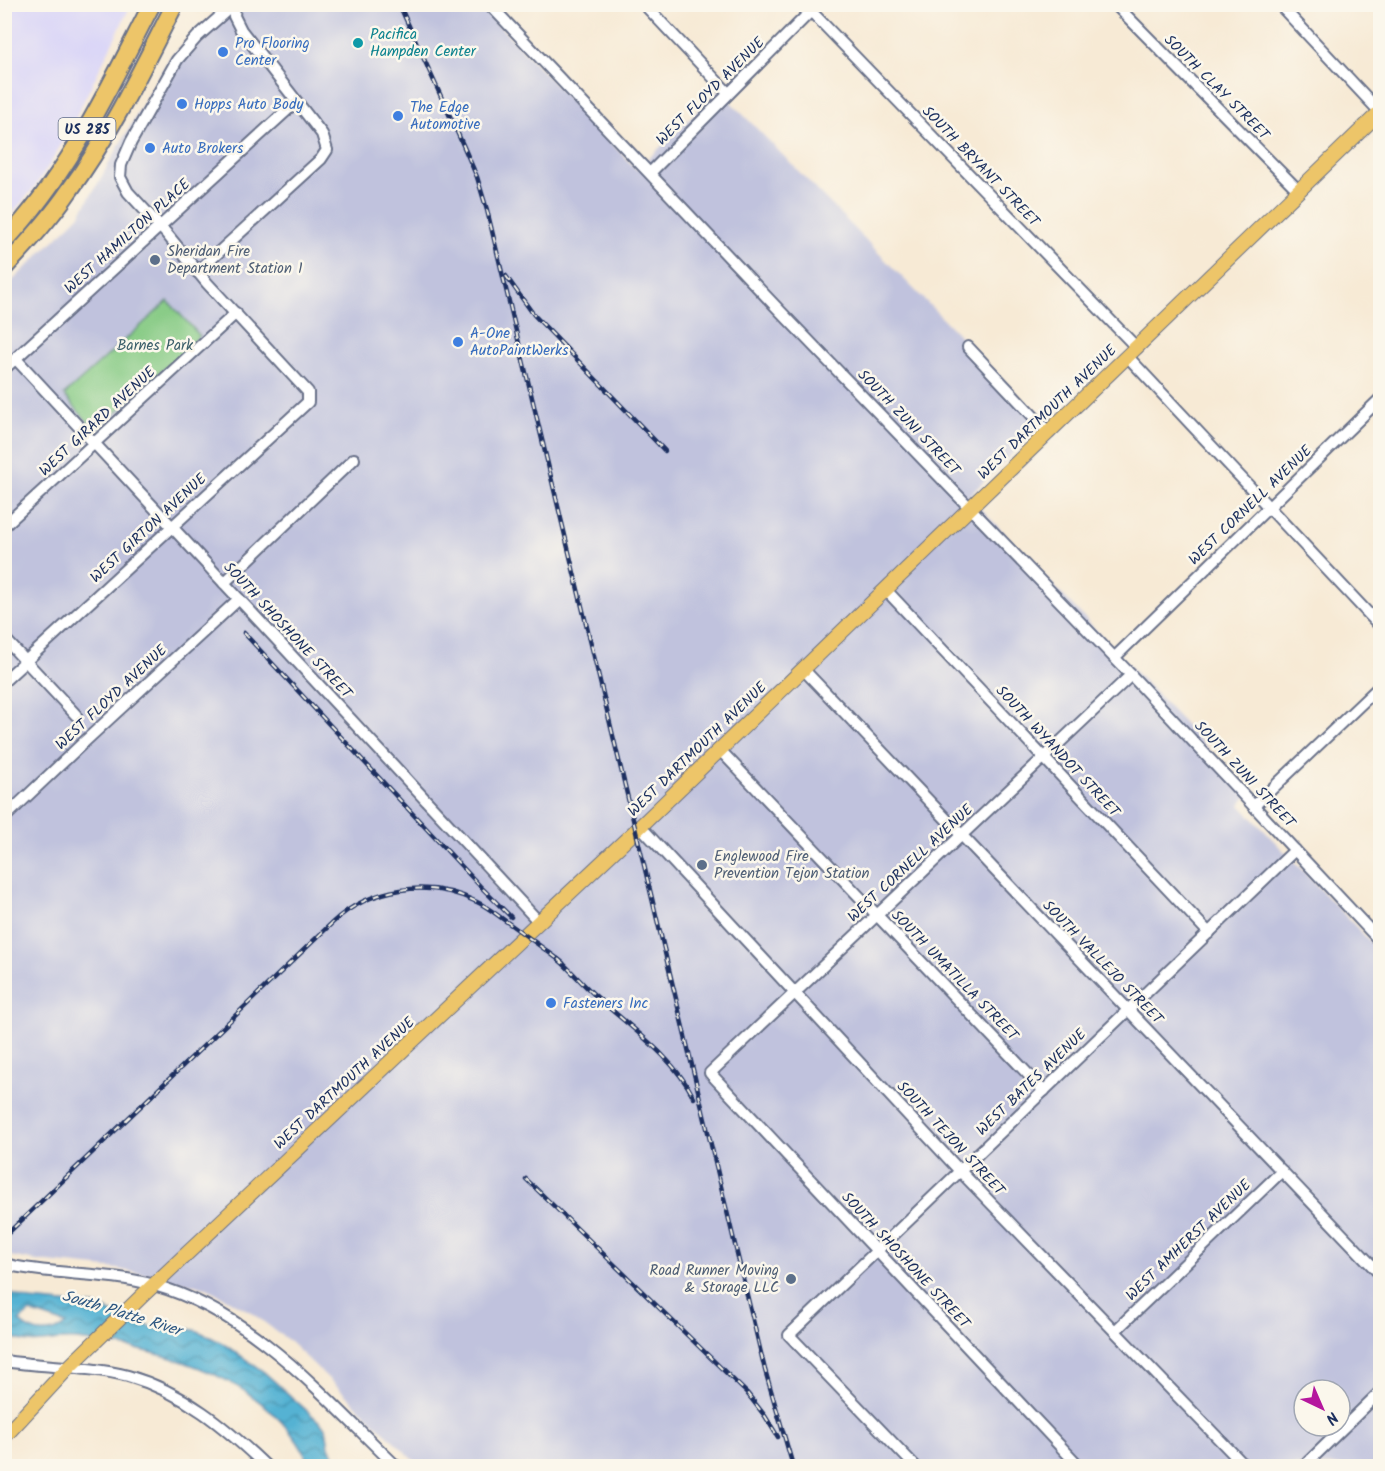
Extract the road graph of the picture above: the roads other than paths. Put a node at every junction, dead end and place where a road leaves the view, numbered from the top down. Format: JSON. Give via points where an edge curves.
{"nodes":[{"id":1,"x":150,"y":4,"type":"edge"},
{"id":2,"x":175,"y":4,"type":"edge"},
{"id":3,"x":234,"y":4,"type":"edge"},
{"id":4,"x":644,"y":4,"type":"edge"},
{"id":5,"x":1114,"y":4,"type":"edge"},
{"id":6,"x":1279,"y":4,"type":"edge"},
{"id":7,"x":491,"y":5,"type":"edge"},
{"id":8,"x":811,"y":7,"type":"edge"},
{"id":9,"x":728,"y":93,"type":"junction"},
{"id":10,"x":296,"y":102,"type":"junction"},
{"id":11,"x":1380,"y":112,"type":"edge"},
{"id":12,"x":650,"y":173,"type":"junction"},
{"id":13,"x":1299,"y":191,"type":"junction"},
{"id":14,"x":159,"y":227,"type":"junction"},
{"id":15,"x":4,"y":242,"type":"edge"},
{"id":16,"x":4,"y":268,"type":"edge"},
{"id":17,"x":197,"y":272,"type":"junction"},
{"id":18,"x":236,"y":313,"type":"junction"},
{"id":19,"x":968,"y":347,"type":"dead end"},
{"id":20,"x":1133,"y":352,"type":"junction"},
{"id":21,"x":16,"y":359,"type":"junction"},
{"id":22,"x":4,"y":369,"type":"edge"},
{"id":23,"x":1380,"y":399,"type":"edge"},
{"id":24,"x":1049,"y":433,"type":"junction"},
{"id":25,"x":95,"y":444,"type":"junction"},
{"id":26,"x":354,"y":459,"type":"dead end"},
{"id":27,"x":1268,"y":507,"type":"junction"},
{"id":28,"x":972,"y":508,"type":"junction"},
{"id":29,"x":4,"y":526,"type":"edge"},
{"id":30,"x":172,"y":527,"type":"junction"},
{"id":31,"x":224,"y":583,"type":"junction"},
{"id":32,"x":886,"y":590,"type":"junction"},
{"id":33,"x":239,"y":599,"type":"junction"},
{"id":34,"x":1380,"y":626,"type":"edge"},
{"id":35,"x":4,"y":638,"type":"edge"},
{"id":36,"x":1115,"y":657,"type":"junction"},
{"id":37,"x":26,"y":661,"type":"junction"},
{"id":38,"x":804,"y":670,"type":"junction"},
{"id":39,"x":1131,"y":675,"type":"junction"},
{"id":40,"x":4,"y":681,"type":"edge"},
{"id":41,"x":1380,"y":686,"type":"edge"},
{"id":42,"x":76,"y":715,"type":"dead end"},
{"id":43,"x":720,"y":750,"type":"junction"},
{"id":44,"x":1044,"y":758,"type":"junction"},
{"id":45,"x":1254,"y":806,"type":"junction"},
{"id":46,"x":4,"y":818,"type":"edge"},
{"id":47,"x":640,"y":826,"type":"junction"},
{"id":48,"x":962,"y":835,"type":"junction"},
{"id":49,"x":1295,"y":850,"type":"junction"},
{"id":50,"x":877,"y":915,"type":"junction"},
{"id":51,"x":539,"y":922,"type":"junction"},
{"id":52,"x":1209,"y":933,"type":"junction"},
{"id":53,"x":1380,"y":941,"type":"edge"},
{"id":54,"x":795,"y":993,"type":"junction"},
{"id":55,"x":1128,"y":1010,"type":"junction"},
{"id":56,"x":710,"y":1073,"type":"joint"},
{"id":57,"x":1044,"y":1091,"type":"junction"},
{"id":58,"x":960,"y":1171,"type":"junction"},
{"id":59,"x":1282,"y":1171,"type":"junction"},
{"id":60,"x":877,"y":1251,"type":"junction"},
{"id":61,"x":4,"y":1264,"type":"edge"},
{"id":62,"x":1380,"y":1274,"type":"edge"},
{"id":63,"x":149,"y":1290,"type":"junction"},
{"id":64,"x":1115,"y":1331,"type":"junction"},
{"id":65,"x":4,"y":1361,"type":"edge"},
{"id":66,"x":72,"y":1365,"type":"junction"},
{"id":67,"x":1380,"y":1392,"type":"edge"},
{"id":68,"x":32,"y":1406,"type":"junction"},
{"id":69,"x":4,"y":1424,"type":"edge"},
{"id":70,"x":4,"y":1437,"type":"edge"},
{"id":71,"x":266,"y":1467,"type":"edge"},
{"id":72,"x":396,"y":1467,"type":"edge"},
{"id":73,"x":915,"y":1467,"type":"edge"},
{"id":74,"x":1079,"y":1467,"type":"edge"},
{"id":75,"x":1245,"y":1467,"type":"edge"},
{"id":76,"x":1304,"y":1467,"type":"edge"}],
"edges":[{"from":1,"to":15,"type":"highway","number":"US 285","via":[[64,167]]},
{"from":2,"to":16,"type":"highway","number":"US 285","via":[[80,176],[55,211]]},
{"from":3,"to":10,"type":"street","via":[[234,16],[241,30]]},
{"from":3,"to":14,"type":"street","via":[[177,60],[121,165],[122,182]]},
{"from":4,"to":9,"type":"street"},
{"from":5,"to":13,"type":"street","name":"SOUTH CLAY STREET"},
{"from":6,"to":11,"type":"street"},
{"from":7,"to":12,"type":"street","name":"SOUTH ZUNI STREET"},
{"from":8,"to":9,"type":"street","name":"WEST FLOYD AVENUE"},
{"from":8,"to":20,"type":"street","name":"SOUTH BRYANT STREET"},
{"from":9,"to":12,"type":"street","name":"WEST FLOYD AVENUE"},
{"from":10,"to":14,"type":"street","name":"WEST HAMILTON PLACE"},
{"from":10,"to":17,"type":"street","via":[[325,141],[325,155]]},
{"from":11,"to":13,"type":"main road","name":"WEST DARTMOUTH AVENUE"},
{"from":12,"to":28,"type":"street","name":"SOUTH ZUNI STREET"},
{"from":13,"to":20,"type":"main road","name":"WEST DARTMOUTH AVENUE"},
{"from":14,"to":17,"type":"street"},
{"from":14,"to":21,"type":"street","name":"WEST HAMILTON PLACE"},
{"from":17,"to":18,"type":"street"},
{"from":18,"to":25,"type":"street","name":"WEST GIRARD AVENUE"},
{"from":18,"to":30,"type":"street","name":"WEST GIRTON AVENUE","via":[[308,392],[308,402]]},
{"from":19,"to":24,"type":"street"},
{"from":20,"to":24,"type":"main road","name":"WEST DARTMOUTH AVENUE"},
{"from":20,"to":27,"type":"street","name":"SOUTH BRYANT STREET"},
{"from":21,"to":22,"type":"street","name":"WEST HAMILTON PLACE"},
{"from":21,"to":25,"type":"street","name":"SOUTH SHOSHONE STREET"},
{"from":23,"to":27,"type":"street","name":"WEST CORNELL AVENUE"},
{"from":24,"to":28,"type":"main road","name":"WEST DARTMOUTH AVENUE"},
{"from":25,"to":29,"type":"street","name":"WEST GIRARD AVENUE"},
{"from":25,"to":30,"type":"street","name":"SOUTH SHOSHONE STREET"},
{"from":26,"to":31,"type":"street"},
{"from":27,"to":34,"type":"street","name":"SOUTH BRYANT STREET"},
{"from":27,"to":36,"type":"street","name":"WEST CORNELL AVENUE"},
{"from":28,"to":32,"type":"main road","name":"WEST DARTMOUTH AVENUE"},
{"from":28,"to":36,"type":"street","name":"SOUTH ZUNI STREET"},
{"from":30,"to":31,"type":"street","name":"SOUTH SHOSHONE STREET"},
{"from":30,"to":37,"type":"street","name":"WEST GIRTON AVENUE"},
{"from":31,"to":33,"type":"street","name":"SOUTH SHOSHONE STREET"},
{"from":32,"to":38,"type":"main road","name":"WEST DARTMOUTH AVENUE"},
{"from":32,"to":44,"type":"street","name":"SOUTH WYANDOT STREET"},
{"from":33,"to":46,"type":"street","name":"WEST FLOYD AVENUE"},
{"from":33,"to":51,"type":"street","name":"SOUTH SHOSHONE STREET"},
{"from":35,"to":37,"type":"street"},
{"from":36,"to":39,"type":"street","name":"SOUTH ZUNI STREET"},
{"from":37,"to":40,"type":"street","name":"WEST GIRTON AVENUE"},
{"from":37,"to":42,"type":"street"},
{"from":38,"to":43,"type":"main road","name":"WEST DARTMOUTH AVENUE"},
{"from":38,"to":48,"type":"street","name":"SOUTH VALLEJO STREET"},
{"from":39,"to":44,"type":"street","name":"WEST CORNELL AVENUE"},
{"from":39,"to":45,"type":"street","name":"SOUTH ZUNI STREET"},
{"from":41,"to":45,"type":"street"},
{"from":43,"to":47,"type":"main road","name":"WEST DARTMOUTH AVENUE"},
{"from":43,"to":50,"type":"street","name":"SOUTH UMATILLA STREET"},
{"from":44,"to":48,"type":"street","name":"WEST CORNELL AVENUE"},
{"from":44,"to":52,"type":"street","name":"SOUTH WYANDOT STREET"},
{"from":45,"to":49,"type":"street","name":"SOUTH ZUNI STREET"},
{"from":47,"to":51,"type":"main road","name":"WEST DARTMOUTH AVENUE"},
{"from":47,"to":54,"type":"street","name":"SOUTH TEJON STREET"},
{"from":48,"to":50,"type":"street","name":"WEST CORNELL AVENUE"},
{"from":48,"to":55,"type":"street","name":"SOUTH VALLEJO STREET"},
{"from":49,"to":52,"type":"street","name":"WEST BATES AVENUE"},
{"from":49,"to":53,"type":"street","name":"SOUTH ZUNI STREET"},
{"from":50,"to":54,"type":"street","name":"WEST CORNELL AVENUE"},
{"from":50,"to":57,"type":"street","name":"SOUTH UMATILLA STREET"},
{"from":51,"to":63,"type":"main road","name":"WEST DARTMOUTH AVENUE"},
{"from":52,"to":55,"type":"street","name":"WEST BATES AVENUE"},
{"from":54,"to":56,"type":"street","name":"WEST CORNELL AVENUE"},
{"from":54,"to":58,"type":"street","name":"SOUTH TEJON STREET"},
{"from":55,"to":57,"type":"street","name":"WEST BATES AVENUE"},
{"from":55,"to":59,"type":"street","name":"SOUTH VALLEJO STREET"},
{"from":56,"to":60,"type":"street","name":"SOUTH SHOSHONE STREET"},
{"from":57,"to":58,"type":"street","name":"WEST BATES AVENUE"},
{"from":58,"to":60,"type":"street","name":"WEST BATES AVENUE"},
{"from":58,"to":64,"type":"street","name":"SOUTH TEJON STREET"},
{"from":59,"to":62,"type":"street","name":"SOUTH VALLEJO STREET"},
{"from":59,"to":64,"type":"street","name":"WEST AMHERST AVENUE"},
{"from":60,"to":73,"type":"street","name":"WEST BATES AVENUE","via":[[789,1335]]},
{"from":60,"to":74,"type":"street","name":"SOUTH SHOSHONE STREET"},
{"from":61,"to":63,"type":"street","via":[[117,1277]]},
{"from":63,"to":66,"type":"main road","name":"WEST DARTMOUTH AVENUE"},
{"from":63,"to":72,"type":"street","via":[[203,1305],[266,1343]]},
{"from":64,"to":75,"type":"street","name":"SOUTH TEJON STREET"},
{"from":65,"to":66,"type":"street"},
{"from":66,"to":68,"type":"main road","name":"WEST DARTMOUTH AVENUE"},
{"from":66,"to":71,"type":"street","via":[[127,1376],[168,1391],[229,1431]]},
{"from":67,"to":76,"type":"street"},
{"from":68,"to":69,"type":"main road","name":"WEST DARTMOUTH AVENUE"},
{"from":68,"to":70,"type":"main road","name":"WEST DARTMOUTH AVENUE"}]}
